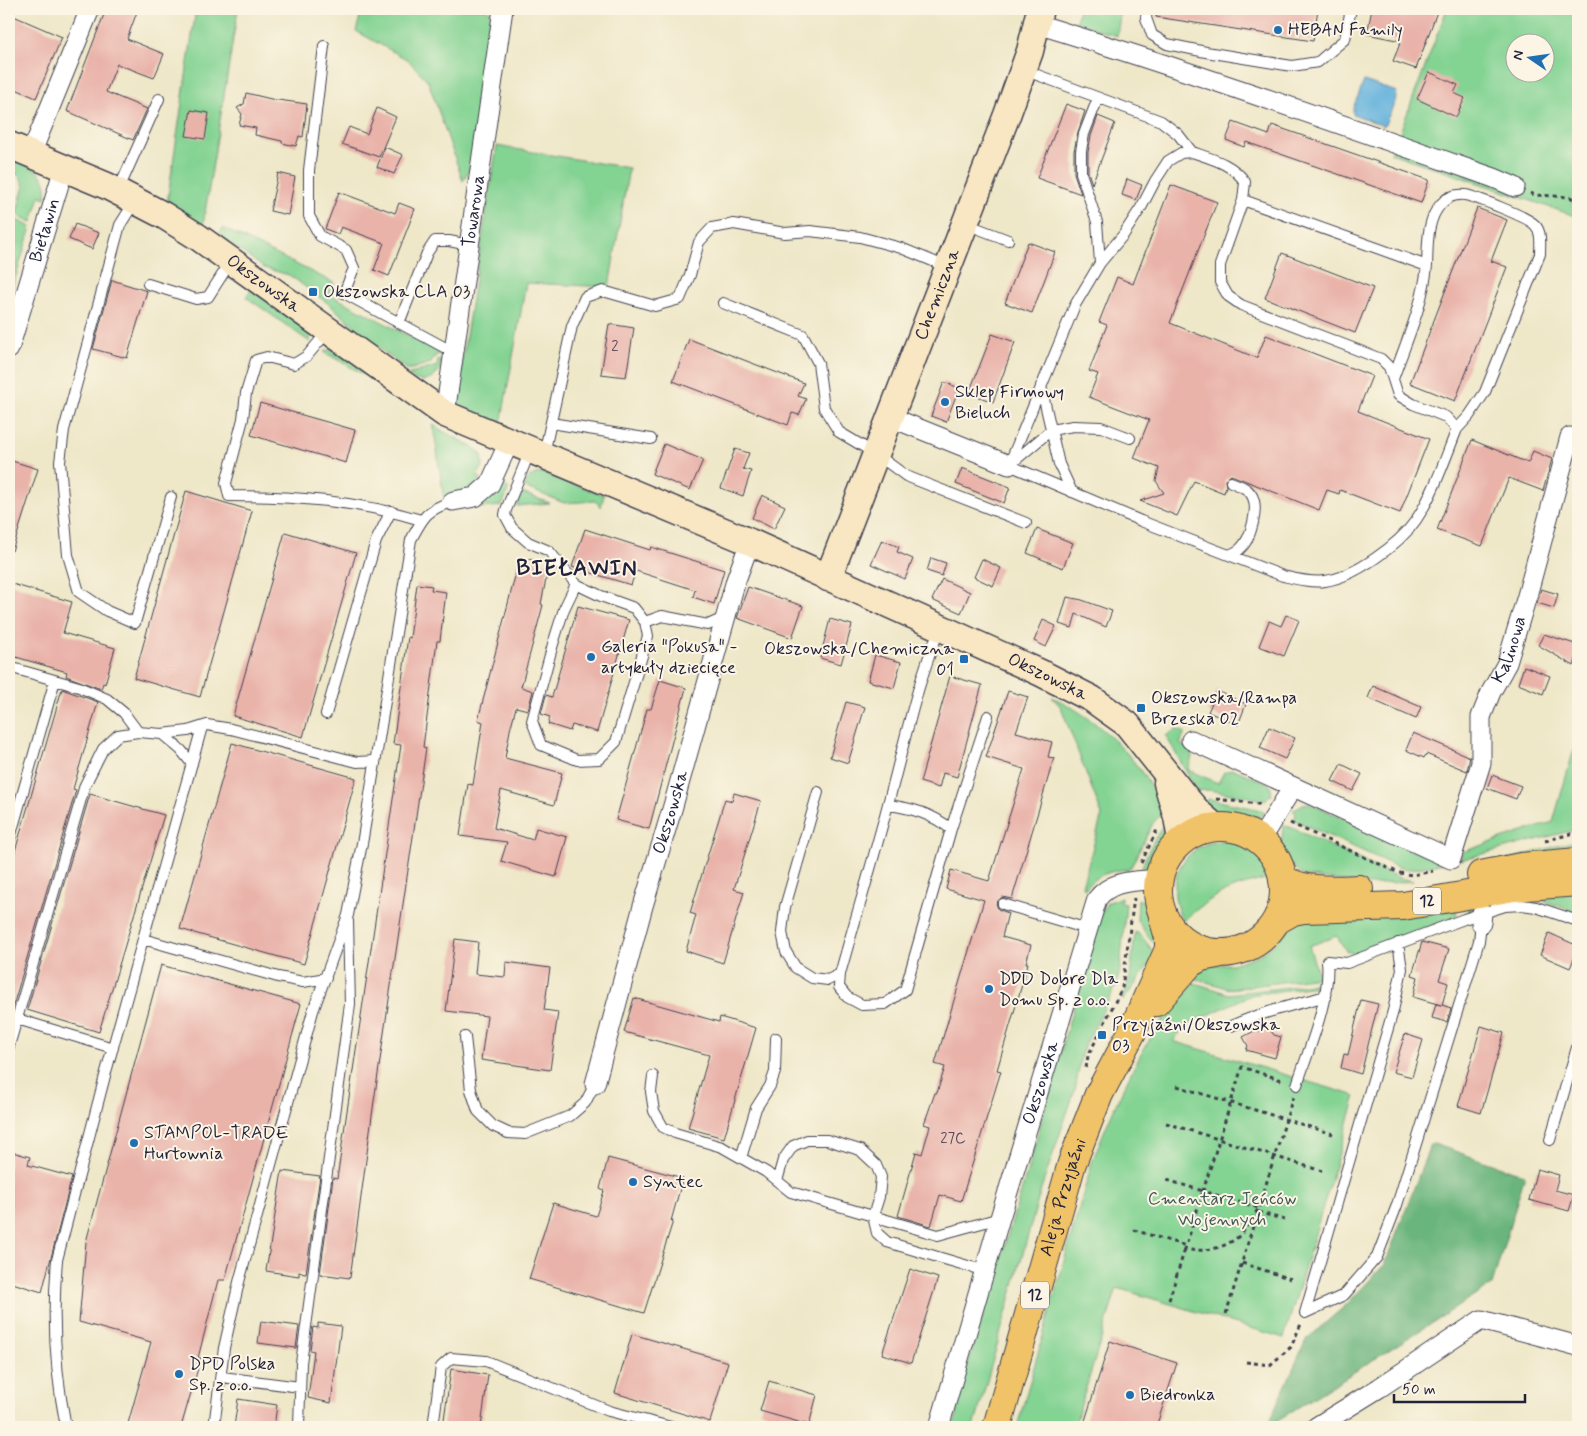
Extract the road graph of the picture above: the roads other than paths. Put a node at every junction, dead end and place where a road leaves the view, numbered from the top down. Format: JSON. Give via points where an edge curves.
{"nodes":[{"id":1,"x":90,"y":9,"type":"edge"},
{"id":2,"x":503,"y":9,"type":"edge"},
{"id":3,"x":1148,"y":9,"type":"edge"},
{"id":4,"x":1351,"y":9,"type":"edge"},
{"id":5,"x":1039,"y":17,"type":"edge"},
{"id":6,"x":324,"y":46,"type":"dead end"},
{"id":7,"x":1024,"y":70,"type":"junction"},
{"id":8,"x":1098,"y":98,"type":"junction"},
{"id":9,"x":158,"y":99,"type":"dead end"},
{"id":10,"x":20,"y":149,"type":"edge"},
{"id":11,"x":1192,"y":152,"type":"junction"},
{"id":12,"x":64,"y":168,"type":"junction"},
{"id":13,"x":1515,"y":187,"type":"road end"},
{"id":14,"x":126,"y":196,"type":"junction"},
{"id":15,"x":1243,"y":200,"type":"junction"},
{"id":16,"x":965,"y":223,"type":"junction"},
{"id":17,"x":1008,"y":240,"type":"dead end"},
{"id":18,"x":469,"y":246,"type":"junction"},
{"id":19,"x":232,"y":261,"type":"junction"},
{"id":20,"x":1100,"y":263,"type":"junction"},
{"id":21,"x":1427,"y":266,"type":"junction"},
{"id":22,"x":948,"y":268,"type":"junction"},
{"id":23,"x":148,"y":284,"type":"dead end"},
{"id":24,"x":723,"y":303,"type":"dead end"},
{"id":25,"x":400,"y":323,"type":"junction"},
{"id":26,"x":328,"y":331,"type":"junction"},
{"id":27,"x":9,"y":350,"type":"edge"},
{"id":28,"x":453,"y":352,"type":"junction"},
{"id":29,"x":1393,"y":379,"type":"junction"},
{"id":30,"x":1041,"y":386,"type":"junction"},
{"id":31,"x":445,"y":414,"type":"junction"},
{"id":32,"x":890,"y":417,"type":"junction"},
{"id":33,"x":551,"y":423,"type":"junction"},
{"id":34,"x":1457,"y":429,"type":"junction"},
{"id":35,"x":1051,"y":430,"type":"junction"},
{"id":36,"x":1570,"y":437,"type":"dead end"},
{"id":37,"x":1130,"y":438,"type":"dead end"},
{"id":38,"x":651,"y":439,"type":"dead end"},
{"id":39,"x":528,"y":449,"type":"junction"},
{"id":40,"x":876,"y":454,"type":"junction"},
{"id":41,"x":1009,"y":466,"type":"junction"},
{"id":42,"x":1230,"y":482,"type":"dead end"},
{"id":43,"x":1072,"y":492,"type":"junction"},
{"id":44,"x":171,"y":497,"type":"dead end"},
{"id":45,"x":453,"y":501,"type":"joint"},
{"id":46,"x":392,"y":511,"type":"junction"},
{"id":47,"x":421,"y":520,"type":"junction"},
{"id":48,"x":1026,"y":523,"type":"dead end"},
{"id":49,"x":750,"y":542,"type":"junction"},
{"id":50,"x":1229,"y":555,"type":"junction"},
{"id":51,"x":828,"y":578,"type":"junction"},
{"id":52,"x":576,"y":584,"type":"junction"},
{"id":53,"x":726,"y":617,"type":"junction"},
{"id":54,"x":645,"y":622,"type":"junction"},
{"id":55,"x":940,"y":627,"type":"junction"},
{"id":56,"x":9,"y":667,"type":"edge"},
{"id":57,"x":55,"y":680,"type":"junction"},
{"id":58,"x":326,"y":714,"type":"dead end"},
{"id":59,"x":988,"y":716,"type":"dead end"},
{"id":60,"x":202,"y":726,"type":"junction"},
{"id":61,"x":138,"y":732,"type":"junction"},
{"id":62,"x":162,"y":734,"type":"junction"},
{"id":63,"x":1191,"y":740,"type":"dead end"},
{"id":64,"x":375,"y":761,"type":"junction"},
{"id":65,"x":192,"y":764,"type":"junction"},
{"id":66,"x":1293,"y":787,"type":"junction"},
{"id":67,"x":818,"y":792,"type":"dead end"},
{"id":68,"x":888,"y":805,"type":"junction"},
{"id":69,"x":1184,"y":820,"type":"junction"},
{"id":70,"x":951,"y":830,"type":"junction"},
{"id":71,"x":1260,"y":840,"type":"junction"},
{"id":72,"x":9,"y":841,"type":"edge"},
{"id":73,"x":1578,"y":862,"type":"edge"},
{"id":74,"x":1283,"y":880,"type":"junction"},
{"id":75,"x":1578,"y":882,"type":"edge"},
{"id":76,"x":1146,"y":890,"type":"junction"},
{"id":77,"x":1003,"y":904,"type":"dead end"},
{"id":78,"x":348,"y":915,"type":"junction"},
{"id":79,"x":1481,"y":918,"type":"junction"},
{"id":80,"x":1277,"y":920,"type":"junction"},
{"id":81,"x":1578,"y":921,"type":"edge"},
{"id":82,"x":1088,"y":929,"type":"junction"},
{"id":83,"x":144,"y":939,"type":"junction"},
{"id":84,"x":1398,"y":943,"type":"junction"},
{"id":85,"x":1217,"y":954,"type":"junction"},
{"id":86,"x":840,"y":974,"type":"junction"},
{"id":87,"x":326,"y":978,"type":"junction"},
{"id":88,"x":1326,"y":996,"type":"junction"},
{"id":89,"x":16,"y":1019,"type":"junction"},
{"id":90,"x":1232,"y":1026,"type":"dead end"},
{"id":91,"x":1132,"y":1032,"type":"junction"},
{"id":92,"x":465,"y":1037,"type":"dead end"},
{"id":93,"x":776,"y":1038,"type":"dead end"},
{"id":94,"x":1578,"y":1044,"type":"edge"},
{"id":95,"x":9,"y":1046,"type":"edge"},
{"id":96,"x":113,"y":1048,"type":"junction"},
{"id":97,"x":653,"y":1076,"type":"dead end"},
{"id":98,"x":595,"y":1084,"type":"joint"},
{"id":99,"x":1297,"y":1084,"type":"road end"},
{"id":100,"x":1550,"y":1140,"type":"dead end"},
{"id":101,"x":741,"y":1158,"type":"junction"},
{"id":102,"x":778,"y":1182,"type":"junction"},
{"id":103,"x":873,"y":1216,"type":"junction"},
{"id":104,"x":1000,"y":1218,"type":"junction"},
{"id":105,"x":985,"y":1272,"type":"junction"},
{"id":106,"x":1578,"y":1346,"type":"edge"},
{"id":107,"x":222,"y":1377,"type":"junction"},
{"id":108,"x":300,"y":1387,"type":"junction"},
{"id":109,"x":66,"y":1427,"type":"edge"},
{"id":110,"x":214,"y":1427,"type":"edge"},
{"id":111,"x":299,"y":1427,"type":"edge"},
{"id":112,"x":433,"y":1427,"type":"edge"},
{"id":113,"x":671,"y":1427,"type":"edge"},
{"id":114,"x":939,"y":1427,"type":"edge"},
{"id":115,"x":998,"y":1427,"type":"edge"},
{"id":116,"x":1316,"y":1427,"type":"edge"}],
"edges":[{"from":1,"to":10,"type":"street"},
{"from":2,"to":18,"type":"street","name":"Towarowa"},
{"from":3,"to":4,"type":"lane","via":[[1146,18],[1152,35],[1167,44],[1292,66],[1318,62],[1345,39]]},
{"from":5,"to":7,"type":"main road","name":"Chemiczna"},
{"from":5,"to":13,"type":"street","via":[[1118,49]]},
{"from":6,"to":25,"type":"lane","via":[[309,170],[309,216],[320,236],[346,250],[354,268],[344,293]]},
{"from":7,"to":8,"type":"lane"},
{"from":7,"to":16,"type":"main road","name":"Chemiczna"},
{"from":8,"to":11,"type":"lane","via":[[1161,121],[1178,134]]},
{"from":8,"to":20,"type":"lane","via":[[1084,134],[1081,166],[1098,222]]},
{"from":9,"to":14,"type":"lane"},
{"from":10,"to":12,"type":"main road","name":"Okszowska"},
{"from":11,"to":15,"type":"lane","via":[[1222,162],[1239,172],[1245,182]]},
{"from":11,"to":20,"type":"lane","via":[[1181,153],[1168,161],[1124,234]]},
{"from":12,"to":14,"type":"main road","name":"Okszowska"},
{"from":12,"to":27,"type":"street","name":"Bieławin"},
{"from":14,"to":19,"type":"main road","name":"Okszowska","via":[[198,236]]},
{"from":14,"to":44,"type":"lane","via":[[64,430],[60,462],[68,555],[79,592],[107,611],[135,623]]},
{"from":15,"to":21,"type":"lane"},
{"from":15,"to":29,"type":"lane","via":[[1220,266],[1220,282],[1228,296],[1241,305],[1381,359],[1389,366]]},
{"from":16,"to":17,"type":"lane"},
{"from":16,"to":22,"type":"main road","name":"Chemiczna"},
{"from":18,"to":25,"type":"lane","via":[[435,241],[427,253]]},
{"from":18,"to":28,"type":"street","name":"Towarowa"},
{"from":19,"to":23,"type":"lane","via":[[208,297],[196,299]]},
{"from":19,"to":26,"type":"main road","name":"Okszowska"},
{"from":20,"to":30,"type":"lane","via":[[1072,312]]},
{"from":21,"to":29,"type":"lane","via":[[1422,294]]},
{"from":21,"to":34,"type":"lane","via":[[1433,217],[1440,204],[1450,196],[1464,195],[1515,214],[1535,225],[1541,237],[1540,254],[1485,392],[1470,416]]},
{"from":22,"to":32,"type":"main road","name":"Chemiczna"},
{"from":22,"to":33,"type":"lane","via":[[901,248],[860,236],[810,230],[785,233],[734,224],[712,228],[699,242],[680,299],[655,306],[603,292],[585,297],[572,326]]},
{"from":24,"to":40,"type":"lane","via":[[803,335],[818,363],[824,408],[839,432]]},
{"from":25,"to":28,"type":"lane"},
{"from":26,"to":31,"type":"main road","name":"Okszowska"},
{"from":26,"to":46,"type":"lane","via":[[307,356],[294,364],[267,357],[256,360],[226,483],[229,496],[306,498]]},
{"from":28,"to":31,"type":"street","name":"Towarowa"},
{"from":29,"to":34,"type":"lane","via":[[1398,395],[1446,418]]},
{"from":30,"to":35,"type":"lane"},
{"from":30,"to":41,"type":"lane"},
{"from":31,"to":39,"type":"main road","name":"Okszowska"},
{"from":32,"to":40,"type":"main road","name":"Chemiczna"},
{"from":32,"to":41,"type":"street"},
{"from":33,"to":38,"type":"lane"},
{"from":33,"to":39,"type":"lane"},
{"from":34,"to":50,"type":"lane","via":[[1415,522],[1373,561],[1348,574],[1324,581],[1283,576]]},
{"from":35,"to":37,"type":"lane","via":[[1073,426],[1101,427]]},
{"from":35,"to":41,"type":"lane"},
{"from":35,"to":43,"type":"lane","via":[[1059,464]]},
{"from":36,"to":66,"type":"street","name":"Kalinowa","via":[[1507,663],[1481,718],[1481,763],[1447,864]]},
{"from":39,"to":45,"type":"street","via":[[475,497]]},
{"from":39,"to":49,"type":"main road","name":"Okszowska"},
{"from":39,"to":52,"type":"lane","via":[[505,516],[512,528],[528,542],[549,550]]},
{"from":40,"to":48,"type":"lane","via":[[906,476]]},
{"from":40,"to":51,"type":"main road","name":"Chemiczna"},
{"from":41,"to":43,"type":"lane"},
{"from":42,"to":50,"type":"lane","via":[[1251,494],[1255,508],[1246,543]]},
{"from":43,"to":50,"type":"lane"},
{"from":45,"to":47,"type":"lane","via":[[435,507]]},
{"from":46,"to":47,"type":"lane"},
{"from":46,"to":58,"type":"lane","via":[[376,541]]},
{"from":47,"to":64,"type":"lane","via":[[411,540]]},
{"from":49,"to":51,"type":"main road","name":"Okszowska"},
{"from":49,"to":53,"type":"street","name":"Okszowska"},
{"from":51,"to":55,"type":"main road","name":"Okszowska"},
{"from":52,"to":54,"type":"lane","via":[[634,608]]},
{"from":52,"to":54,"type":"lane","via":[[564,609],[532,721],[541,745],[577,760],[599,759],[616,742],[648,636]]},
{"from":53,"to":54,"type":"lane","via":[[708,625],[662,616]]},
{"from":53,"to":98,"type":"street","name":"Okszowska"},
{"from":55,"to":68,"type":"lane","via":[[908,723]]},
{"from":55,"to":69,"type":"main road","name":"Okszowska","via":[[1072,688],[1128,724],[1162,768]]},
{"from":56,"to":57,"type":"lane"},
{"from":57,"to":61,"type":"lane","via":[[107,699],[124,713]]},
{"from":57,"to":72,"type":"lane"},
{"from":59,"to":70,"type":"lane"},
{"from":60,"to":62,"type":"lane"},
{"from":60,"to":64,"type":"lane","via":[[231,729],[357,762]]},
{"from":60,"to":65,"type":"lane"},
{"from":61,"to":62,"type":"lane"},
{"from":61,"to":89,"type":"lane","via":[[118,735],[103,749],[86,784]]},
{"from":62,"to":65,"type":"lane"},
{"from":63,"to":66,"type":"street"},
{"from":64,"to":78,"type":"lane"},
{"from":65,"to":83,"type":"lane"},
{"from":66,"to":71,"type":"street"},
{"from":67,"to":86,"type":"lane","via":[[785,907],[782,932],[786,952],[796,968],[812,978],[828,980]]},
{"from":68,"to":70,"type":"lane","via":[[937,818]]},
{"from":68,"to":86,"type":"lane"},
{"from":69,"to":71,"type":"highway","number":"12","via":[[1197,831],[1215,827],[1239,829]]},
{"from":69,"to":76,"type":"highway","number":"12"},
{"from":70,"to":86,"type":"lane","via":[[905,990],[885,1004],[862,1005],[847,997],[839,987]]},
{"from":71,"to":74,"type":"highway","number":"12","via":[[1275,858]]},
{"from":73,"to":74,"type":"highway","number":"12","via":[[1521,867],[1435,884],[1390,889],[1305,888]]},
{"from":74,"to":80,"type":"highway","number":"12","via":[[1284,900]]},
{"from":75,"to":80,"type":"highway","number":"12","via":[[1514,887],[1404,906],[1304,909]]},
{"from":76,"to":82,"type":"street","name":"Okszowska","via":[[1118,884],[1103,891],[1097,899]]},
{"from":76,"to":85,"type":"highway","number":"12","via":[[1176,936],[1195,948]]},
{"from":76,"to":91,"type":"highway","name":"Aleja Przyjaźni","number":"12","via":[[1169,938],[1169,950]]},
{"from":77,"to":82,"type":"lane"},
{"from":78,"to":87,"type":"lane"},
{"from":78,"to":108,"type":"lane","via":[[350,1004]]},
{"from":79,"to":81,"type":"lane","via":[[1505,906],[1522,905]]},
{"from":79,"to":84,"type":"lane"},
{"from":79,"to":84,"type":"lane","via":[[1479,941],[1443,1061],[1377,1257],[1344,1295],[1305,1314],[1393,1011],[1402,969]]},
{"from":80,"to":85,"type":"highway","number":"12","via":[[1252,946]]},
{"from":82,"to":104,"type":"street","name":"Okszowska"},
{"from":83,"to":87,"type":"lane","via":[[278,977],[303,982]]},
{"from":83,"to":96,"type":"lane"},
{"from":84,"to":88,"type":"lane","via":[[1347,963],[1327,961]]},
{"from":85,"to":91,"type":"highway","name":"Aleja Przyjaźni","number":"12","via":[[1190,963]]},
{"from":87,"to":107,"type":"lane","via":[[313,1011],[239,1282],[224,1348]]},
{"from":88,"to":90,"type":"lane"},
{"from":88,"to":99,"type":"lane"},
{"from":89,"to":95,"type":"lane"},
{"from":89,"to":96,"type":"lane"},
{"from":91,"to":115,"type":"highway","name":"Aleja Przyjaźni","number":"12","via":[[1099,1094],[1072,1163]]},
{"from":92,"to":98,"type":"lane","via":[[471,1090],[478,1111],[493,1126],[508,1133],[525,1134],[570,1116],[585,1103]]},
{"from":93,"to":101,"type":"lane","via":[[775,1072],[756,1108]]},
{"from":94,"to":100,"type":"lane"},
{"from":96,"to":109,"type":"lane","via":[[57,1260],[54,1328]]},
{"from":97,"to":101,"type":"lane","via":[[654,1111],[663,1127],[722,1147]]},
{"from":101,"to":102,"type":"lane"},
{"from":102,"to":103,"type":"lane","via":[[791,1192]]},
{"from":102,"to":103,"type":"lane","via":[[783,1160],[793,1146],[807,1140],[827,1140],[860,1150],[876,1165],[881,1177]]},
{"from":103,"to":104,"type":"lane","via":[[938,1235]]},
{"from":103,"to":105,"type":"lane","via":[[877,1233],[887,1242]]},
{"from":104,"to":105,"type":"street","name":"Okszowska"},
{"from":105,"to":114,"type":"street","name":"Okszowska"},
{"from":106,"to":116,"type":"street","via":[[1480,1320]]},
{"from":107,"to":108,"type":"lane"},
{"from":107,"to":110,"type":"lane"},
{"from":108,"to":111,"type":"lane"},
{"from":112,"to":113,"type":"lane","via":[[441,1367],[451,1358],[486,1361],[609,1411]]}]}
